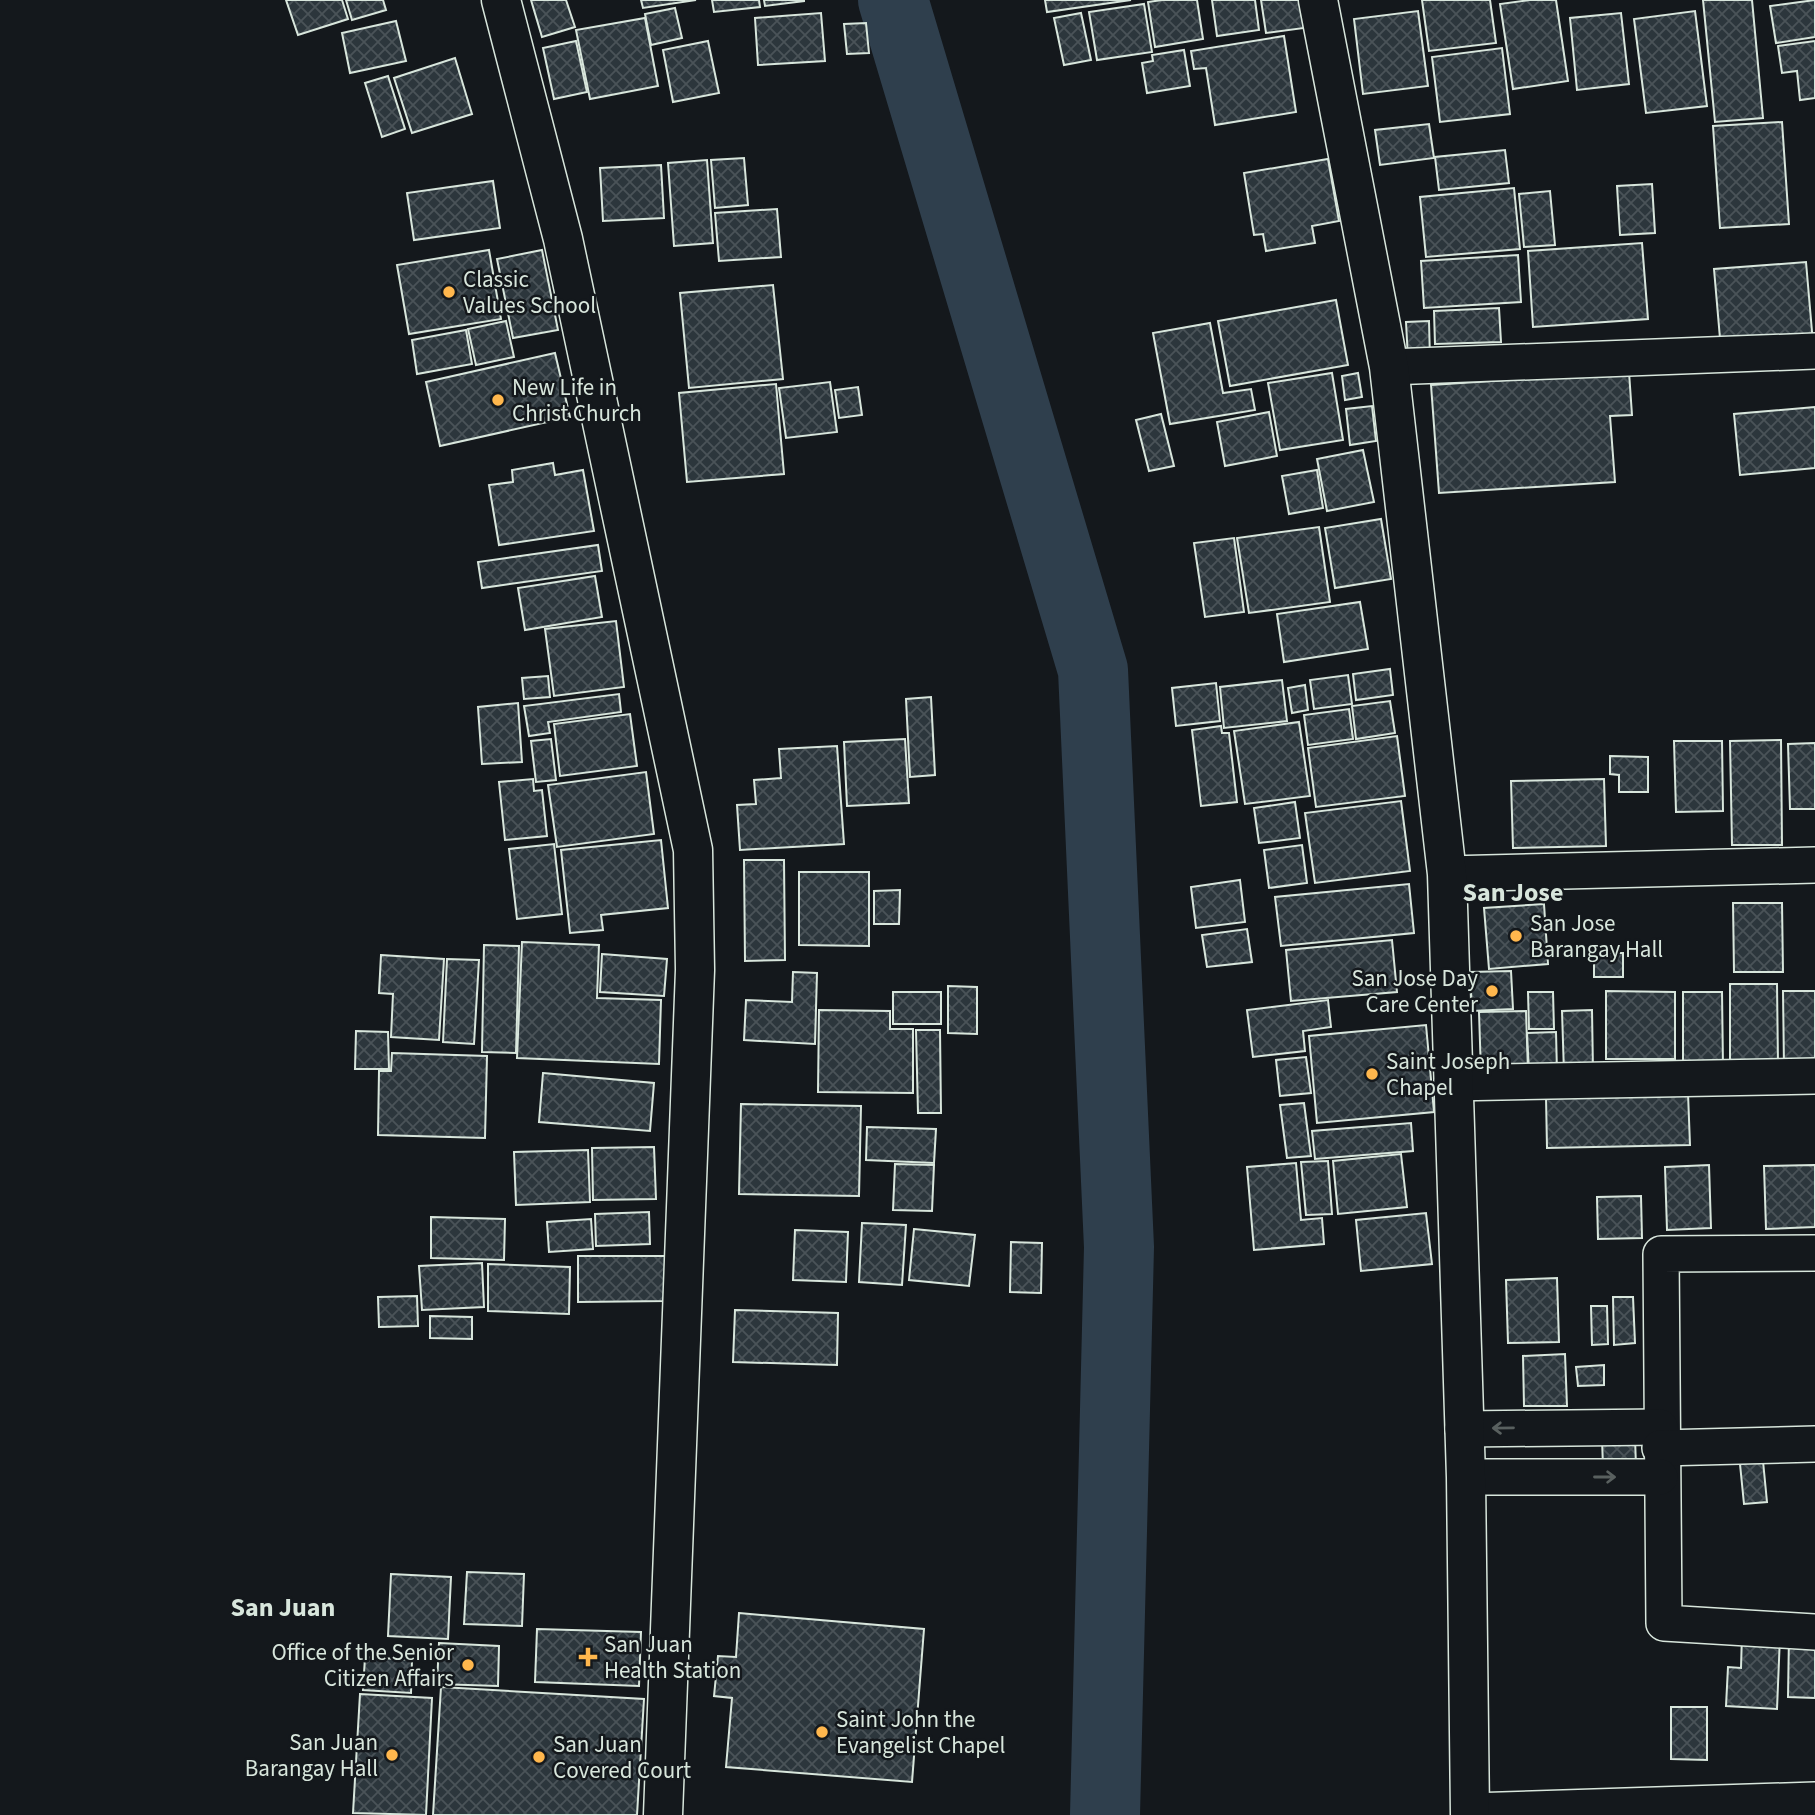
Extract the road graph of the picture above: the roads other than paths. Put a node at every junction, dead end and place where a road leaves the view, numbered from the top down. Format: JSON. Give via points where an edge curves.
{"nodes":[{"id":1,"x":501,"y":0,"type":"edge"},
{"id":2,"x":1318,"y":0,"type":"edge"},
{"id":3,"x":1331,"y":0,"type":"edge"},
{"id":4,"x":1815,"y":351,"type":"edge"},
{"id":5,"x":1389,"y":367,"type":"junction"},
{"id":6,"x":1815,"y":865,"type":"edge"},
{"id":7,"x":1447,"y":874,"type":"junction"},
{"id":8,"x":1815,"y":1076,"type":"edge"},
{"id":9,"x":1452,"y":1083,"type":"junction"},
{"id":10,"x":1815,"y":1253,"type":"edge"},
{"id":11,"x":1463,"y":1429,"type":"junction"},
{"id":12,"x":1815,"y":1444,"type":"edge"},
{"id":13,"x":1660,"y":1450,"type":"junction"},
{"id":14,"x":1466,"y":1477,"type":"junction"},
{"id":15,"x":1815,"y":1632,"type":"edge"},
{"id":16,"x":1815,"y":1800,"type":"edge"},
{"id":17,"x":1642,"y":1810,"type":"edge"},
{"id":18,"x":1470,"y":1813,"type":"edge"},
{"id":19,"x":663,"y":1815,"type":"edge"}],
"edges":[{"from":1,"to":19,"type":"street","via":[[563,239],[693,850],[695,970]]},
{"from":2,"to":3,"type":"street"},
{"from":2,"to":5,"type":"street"},
{"from":4,"to":5,"type":"street"},
{"from":5,"to":7,"type":"street"},
{"from":6,"to":7,"type":"street"},
{"from":7,"to":9,"type":"street"},
{"from":8,"to":9,"type":"street"},
{"from":9,"to":11,"type":"street"},
{"from":10,"to":13,"type":"street","via":[[1661,1254]]},
{"from":13,"to":11,"type":"street","one_way":true},
{"from":11,"to":14,"type":"street"},
{"from":12,"to":13,"type":"street"},
{"from":14,"to":13,"type":"street","one_way":true},
{"from":13,"to":15,"type":"street","via":[[1664,1623]]},
{"from":14,"to":18,"type":"street"},
{"from":16,"to":17,"type":"street"},
{"from":17,"to":18,"type":"street"}]}
